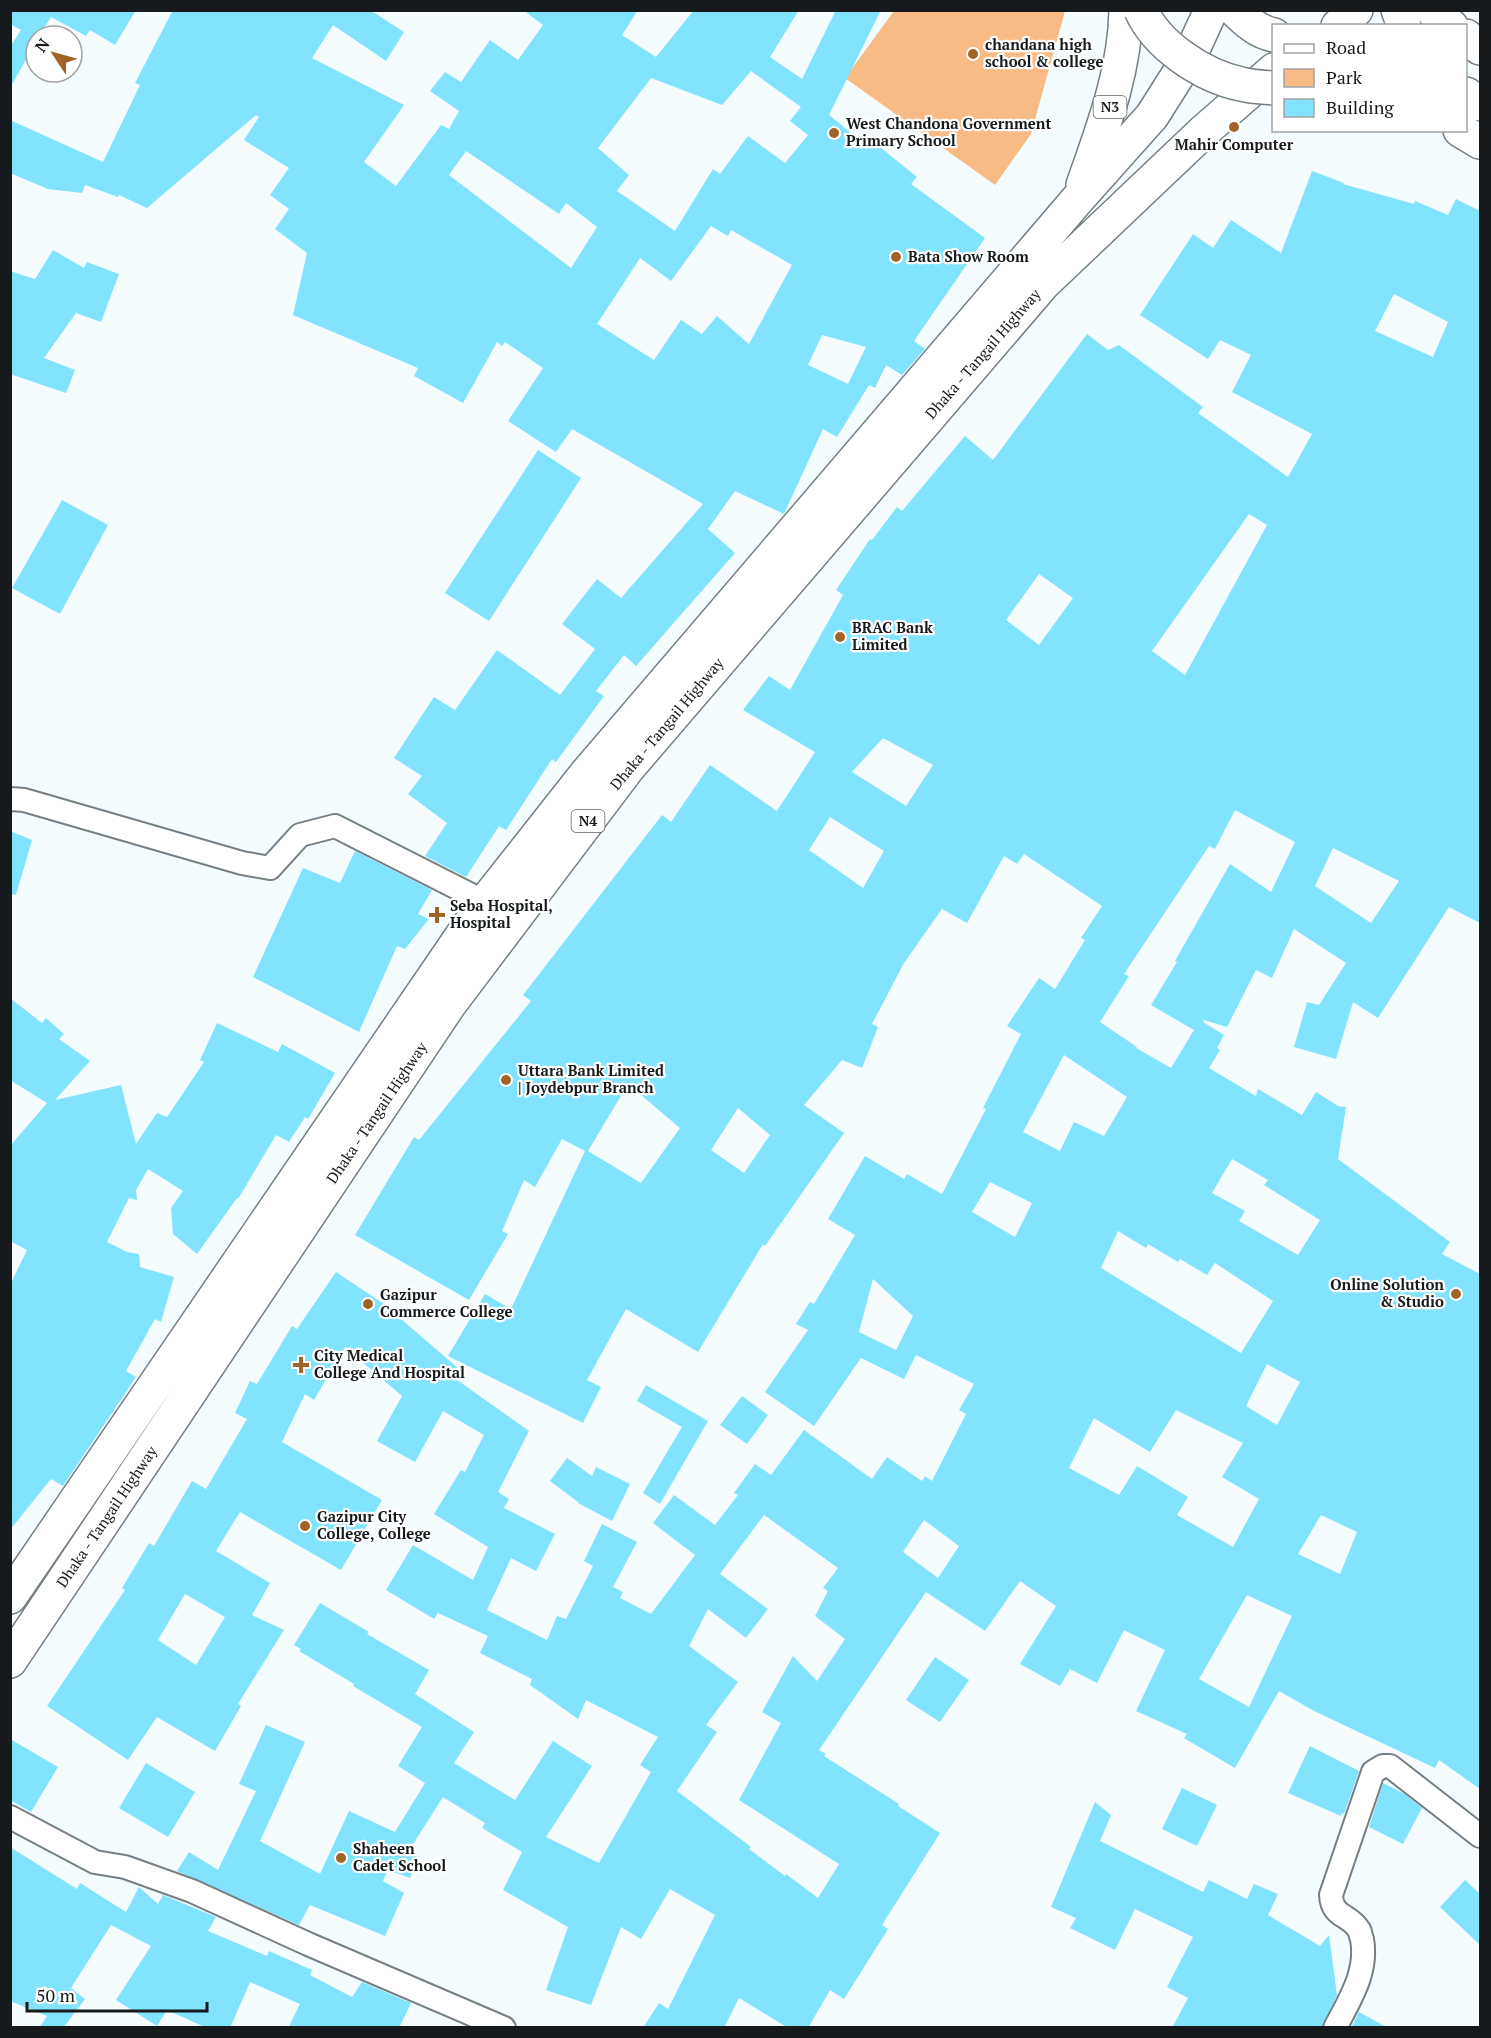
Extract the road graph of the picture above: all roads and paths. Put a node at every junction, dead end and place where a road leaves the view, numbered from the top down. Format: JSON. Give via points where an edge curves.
{"nodes":[{"id":1,"x":1126,"y":10,"type":"edge"},
{"id":2,"x":1141,"y":10,"type":"edge"},
{"id":3,"x":1210,"y":10,"type":"edge"},
{"id":4,"x":1235,"y":10,"type":"edge"},
{"id":5,"x":1356,"y":10,"type":"edge"},
{"id":6,"x":1432,"y":10,"type":"edge"},
{"id":7,"x":1340,"y":24,"type":"edge"},
{"id":8,"x":1449,"y":24,"type":"edge"},
{"id":9,"x":1272,"y":35,"type":"edge"},
{"id":10,"x":1467,"y":37,"type":"edge"},
{"id":11,"x":1480,"y":48,"type":"edge"},
{"id":12,"x":1272,"y":72,"type":"edge"},
{"id":13,"x":1272,"y":88,"type":"edge"},
{"id":14,"x":1467,"y":95,"type":"edge"},
{"id":15,"x":1480,"y":105,"type":"edge"},
{"id":16,"x":1462,"y":132,"type":"edge"},
{"id":17,"x":1480,"y":144,"type":"edge"},
{"id":18,"x":1077,"y":200,"type":"junction"},
{"id":19,"x":10,"y":799,"type":"edge"},
{"id":20,"x":485,"y":902,"type":"junction"},
{"id":21,"x":10,"y":1597,"type":"edge"},
{"id":22,"x":10,"y":1661,"type":"edge"},
{"id":23,"x":10,"y":1817,"type":"edge"},
{"id":24,"x":1480,"y":1836,"type":"edge"},
{"id":25,"x":504,"y":2028,"type":"edge"},
{"id":26,"x":1335,"y":2028,"type":"edge"}],
"edges":[{"from":1,"to":18,"type":"highway","number":"N3","via":[[1126,39],[1109,110]]},
{"from":2,"to":13,"type":"highway","bridge":true,"via":[[1146,22],[1174,52],[1240,84]]},
{"from":3,"to":18,"type":"highway","name":"Dhaka - Tangail Highway","number":"N4","via":[[1190,57],[1152,116]]},
{"from":4,"to":9,"type":"highway","via":[[1247,22]]},
{"from":5,"to":7,"type":"highway"},
{"from":6,"to":8,"type":"highway"},
{"from":10,"to":11,"type":"highway"},
{"from":12,"to":22,"type":"highway","name":"Dhaka - Tangail Highway","number":"N4","via":[[1043,284],[628,768],[449,1005]]},
{"from":14,"to":15,"type":"highway"},
{"from":16,"to":17,"type":"highway"},
{"from":18,"to":20,"type":"highway","name":"Dhaka - Tangail Highway","number":"N4","via":[[593,765]]},
{"from":19,"to":20,"type":"street","via":[[270,868],[300,835],[335,826]]},
{"from":20,"to":21,"type":"highway","name":"Dhaka - Tangail Highway","number":"N4"},
{"from":23,"to":25,"type":"street","via":[[95,1862],[125,1867],[192,1891]]},
{"from":24,"to":26,"type":"street","via":[[1390,1766],[1373,1772],[1331,1895],[1335,1910],[1360,1930],[1363,1948],[1363,1966],[1356,1987]]}]}
